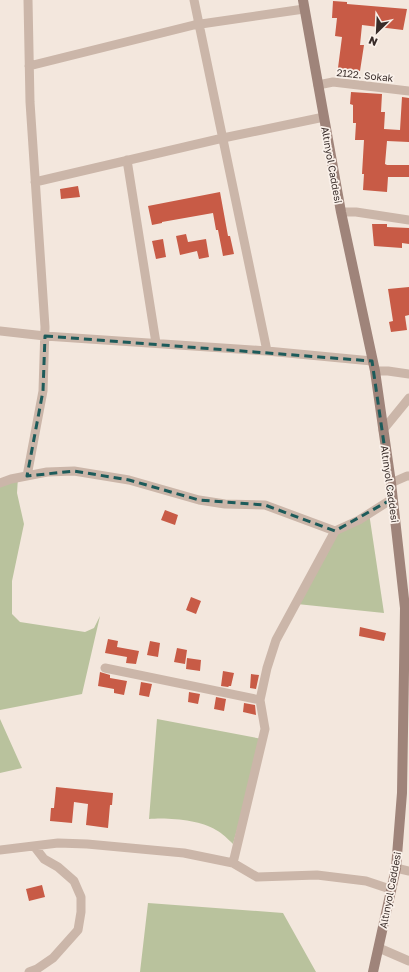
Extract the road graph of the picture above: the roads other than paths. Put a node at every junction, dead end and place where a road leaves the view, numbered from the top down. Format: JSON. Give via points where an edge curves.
{"nodes":[{"id":1,"x":28,"y":0,"type":"edge"},
{"id":2,"x":194,"y":0,"type":"edge"},
{"id":3,"x":303,"y":4,"type":"edge"},
{"id":4,"x":199,"y":24,"type":"junction"},
{"id":5,"x":29,"y":66,"type":"junction"},
{"id":6,"x":318,"y":85,"type":"junction"},
{"id":7,"x":409,"y":91,"type":"edge"},
{"id":8,"x":324,"y":117,"type":"junction"},
{"id":9,"x":223,"y":138,"type":"junction"},
{"id":10,"x":127,"y":160,"type":"junction"},
{"id":11,"x":35,"y":182,"type":"junction"},
{"id":12,"x":341,"y":212,"type":"junction"},
{"id":13,"x":409,"y":220,"type":"edge"},
{"id":14,"x":0,"y":331,"type":"edge"},
{"id":15,"x":45,"y":336,"type":"junction"},
{"id":16,"x":156,"y":343,"type":"junction"},
{"id":17,"x":267,"y":351,"type":"junction"},
{"id":18,"x":372,"y":361,"type":"junction"},
{"id":19,"x":375,"y":371,"type":"junction"},
{"id":20,"x":409,"y":374,"type":"edge"},
{"id":21,"x":409,"y":398,"type":"edge"},
{"id":22,"x":383,"y":430,"type":"junction"},
{"id":23,"x":27,"y":476,"type":"junction"},
{"id":24,"x":409,"y":476,"type":"edge"},
{"id":25,"x":0,"y":482,"type":"edge"},
{"id":26,"x":391,"y":483,"type":"junction"},
{"id":27,"x":392,"y":499,"type":"junction"},
{"id":28,"x":335,"y":531,"type":"junction"},
{"id":29,"x":407,"y":609,"type":"edge"},
{"id":30,"x":105,"y":668,"type":"dead end"},
{"id":31,"x":260,"y":700,"type":"junction"},
{"id":32,"x":406,"y":793,"type":"edge"},
{"id":33,"x":34,"y":846,"type":"junction"},
{"id":34,"x":0,"y":850,"type":"edge"},
{"id":35,"x":233,"y":863,"type":"junction"},
{"id":36,"x":396,"y":868,"type":"junction"},
{"id":37,"x":409,"y":871,"type":"edge"},
{"id":38,"x":390,"y":889,"type":"junction"},
{"id":39,"x":378,"y":948,"type":"junction"},
{"id":40,"x":409,"y":961,"type":"edge"},
{"id":41,"x":29,"y":972,"type":"edge"},
{"id":42,"x":374,"y":972,"type":"edge"}],
"edges":[{"from":1,"to":5,"type":"street"},
{"from":2,"to":4,"type":"street"},
{"from":3,"to":4,"type":"street"},
{"from":3,"to":6,"type":"main road","name":"Altınyol Caddesi"},
{"from":4,"to":5,"type":"street"},
{"from":4,"to":9,"type":"street"},
{"from":5,"to":11,"type":"street"},
{"from":6,"to":7,"type":"street","name":"2122. Sokak","via":[[333,82]]},
{"from":6,"to":8,"type":"main road","name":"Altınyol Caddesi"},
{"from":8,"to":9,"type":"street"},
{"from":8,"to":12,"type":"main road","name":"Altınyol Caddesi"},
{"from":9,"to":10,"type":"street"},
{"from":9,"to":17,"type":"street"},
{"from":10,"to":11,"type":"street"},
{"from":10,"to":16,"type":"street"},
{"from":11,"to":15,"type":"street"},
{"from":12,"to":13,"type":"street"},
{"from":12,"to":18,"type":"main road","name":"Altınyol Caddesi"},
{"from":14,"to":15,"type":"street"},
{"from":15,"to":16,"type":"street"},
{"from":15,"to":23,"type":"street","via":[[43,391]]},
{"from":16,"to":17,"type":"street"},
{"from":17,"to":18,"type":"street"},
{"from":18,"to":19,"type":"main road","name":"Altınyol Caddesi"},
{"from":19,"to":20,"type":"street"},
{"from":19,"to":22,"type":"main road","name":"Altınyol Caddesi"},
{"from":21,"to":22,"type":"street"},
{"from":22,"to":26,"type":"main road","name":"Altınyol Caddesi"},
{"from":23,"to":25,"type":"street"},
{"from":23,"to":28,"type":"street","via":[[74,470],[129,480],[199,500],[225,504],[265,505]]},
{"from":24,"to":26,"type":"street"},
{"from":26,"to":27,"type":"main road","name":"Altınyol Caddesi"},
{"from":27,"to":28,"type":"street"},
{"from":27,"to":29,"type":"main road","name":"Altınyol Caddesi"},
{"from":28,"to":31,"type":"street","via":[[276,640]]},
{"from":29,"to":32,"type":"main road","name":"Altınyol Caddesi"},
{"from":30,"to":31,"type":"street"},
{"from":31,"to":35,"type":"street","via":[[265,729]]},
{"from":32,"to":36,"type":"main road","name":"Altınyol Caddesi"},
{"from":33,"to":34,"type":"street"},
{"from":33,"to":35,"type":"street","via":[[58,843],[87,844],[184,853]]},
{"from":33,"to":41,"type":"street","via":[[44,859],[74,881],[81,897],[81,912],[78,930],[53,958]]},
{"from":35,"to":38,"type":"street","via":[[257,877],[317,875],[366,881]]},
{"from":36,"to":37,"type":"street"},
{"from":36,"to":38,"type":"main road","name":"Altınyol Caddesi"},
{"from":38,"to":39,"type":"main road","name":"Altınyol Caddesi"},
{"from":39,"to":40,"type":"street"},
{"from":39,"to":42,"type":"main road","name":"Altınyol Caddesi"}]}
